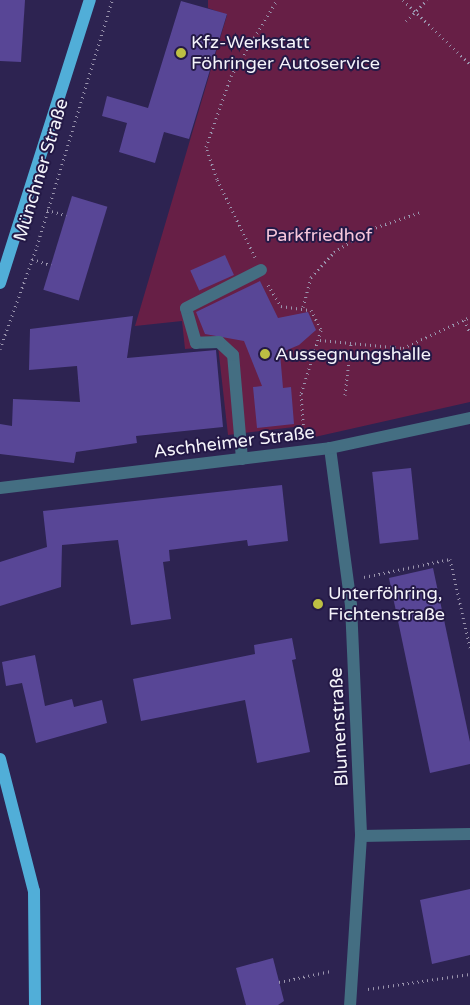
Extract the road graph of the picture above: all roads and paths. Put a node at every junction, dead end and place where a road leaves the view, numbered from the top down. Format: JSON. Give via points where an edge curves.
{"nodes":[{"id":1,"x":90,"y":0,"type":"edge"},
{"id":2,"x":112,"y":0,"type":"edge"},
{"id":3,"x":277,"y":0,"type":"edge"},
{"id":4,"x":403,"y":0,"type":"edge"},
{"id":5,"x":428,"y":0,"type":"edge"},
{"id":6,"x":416,"y":12,"type":"junction"},
{"id":7,"x":406,"y":21,"type":"dead end"},
{"id":8,"x":470,"y":64,"type":"edge"},
{"id":9,"x":231,"y":76,"type":"dead end"},
{"id":10,"x":47,"y":210,"type":"junction"},
{"id":11,"x":421,"y":212,"type":"dead end"},
{"id":12,"x":66,"y":215,"type":"dead end"},
{"id":13,"x":4,"y":254,"type":"edge"},
{"id":14,"x":32,"y":259,"type":"junction"},
{"id":15,"x":51,"y":264,"type":"dead end"},
{"id":16,"x":261,"y":270,"type":"dead end"},
{"id":17,"x":0,"y":283,"type":"edge"},
{"id":18,"x":303,"y":307,"type":"dead end"},
{"id":19,"x":470,"y":317,"type":"edge"},
{"id":20,"x":464,"y":320,"type":"junction"},
{"id":21,"x":470,"y":333,"type":"edge"},
{"id":22,"x":320,"y":340,"type":"dead end"},
{"id":23,"x":351,"y":344,"type":"junction"},
{"id":24,"x":0,"y":349,"type":"edge"},
{"id":25,"x":345,"y":395,"type":"dead end"},
{"id":26,"x":470,"y":418,"type":"edge"},
{"id":27,"x":330,"y":448,"type":"junction"},
{"id":28,"x":242,"y":459,"type":"junction"},
{"id":29,"x":0,"y":488,"type":"edge"},
{"id":30,"x":349,"y":580,"type":"junction"},
{"id":31,"x":468,"y":633,"type":"edge"},
{"id":32,"x":470,"y":648,"type":"edge"},
{"id":33,"x":0,"y":759,"type":"edge"},
{"id":34,"x":470,"y":834,"type":"edge"},
{"id":35,"x":361,"y":836,"type":"junction"},
{"id":36,"x":331,"y":971,"type":"dead end"},
{"id":37,"x":470,"y":974,"type":"edge"},
{"id":38,"x":280,"y":982,"type":"dead end"},
{"id":39,"x":365,"y":990,"type":"dead end"},
{"id":40,"x":35,"y":1005,"type":"edge"},
{"id":41,"x":350,"y":1005,"type":"edge"}],
"edges":[{"from":1,"to":13,"type":"main road","name":"Münchner Straße"},
{"from":2,"to":10,"type":"path","name":"Münchner Straße"},
{"from":3,"to":9,"type":"path"},
{"from":4,"to":6,"type":"path"},
{"from":5,"to":6,"type":"path"},
{"from":6,"to":7,"type":"path"},
{"from":6,"to":8,"type":"path"},
{"from":10,"to":12,"type":"path"},
{"from":10,"to":14,"type":"path","name":"Münchner Straße"},
{"from":11,"to":18,"type":"path","via":[[371,229],[334,252],[311,277]]},
{"from":13,"to":17,"type":"main road","name":"Münchner Straße"},
{"from":14,"to":15,"type":"path"},
{"from":14,"to":24,"type":"path","name":"Münchner Straße"},
{"from":16,"to":28,"type":"street","via":[[186,308],[196,343],[219,342],[234,355]]},
{"from":19,"to":20,"type":"path"},
{"from":20,"to":21,"type":"path"},
{"from":20,"to":23,"type":"path","via":[[410,346]]},
{"from":22,"to":23,"type":"path"},
{"from":23,"to":25,"type":"path"},
{"from":26,"to":27,"type":"street","name":"Aschheimer Straße"},
{"from":27,"to":28,"type":"street","name":"Aschheimer Straße"},
{"from":27,"to":30,"type":"street","name":"Blumenstraße"},
{"from":28,"to":29,"type":"street","name":"Aschheimer Straße"},
{"from":30,"to":31,"type":"path","via":[[450,559]]},
{"from":30,"to":35,"type":"street","name":"Blumenstraße"},
{"from":31,"to":32,"type":"path"},
{"from":33,"to":40,"type":"main road","via":[[34,891]]},
{"from":34,"to":35,"type":"street"},
{"from":35,"to":41,"type":"street","name":"Blumenstraße"},
{"from":36,"to":38,"type":"path"},
{"from":37,"to":39,"type":"path"}]}
